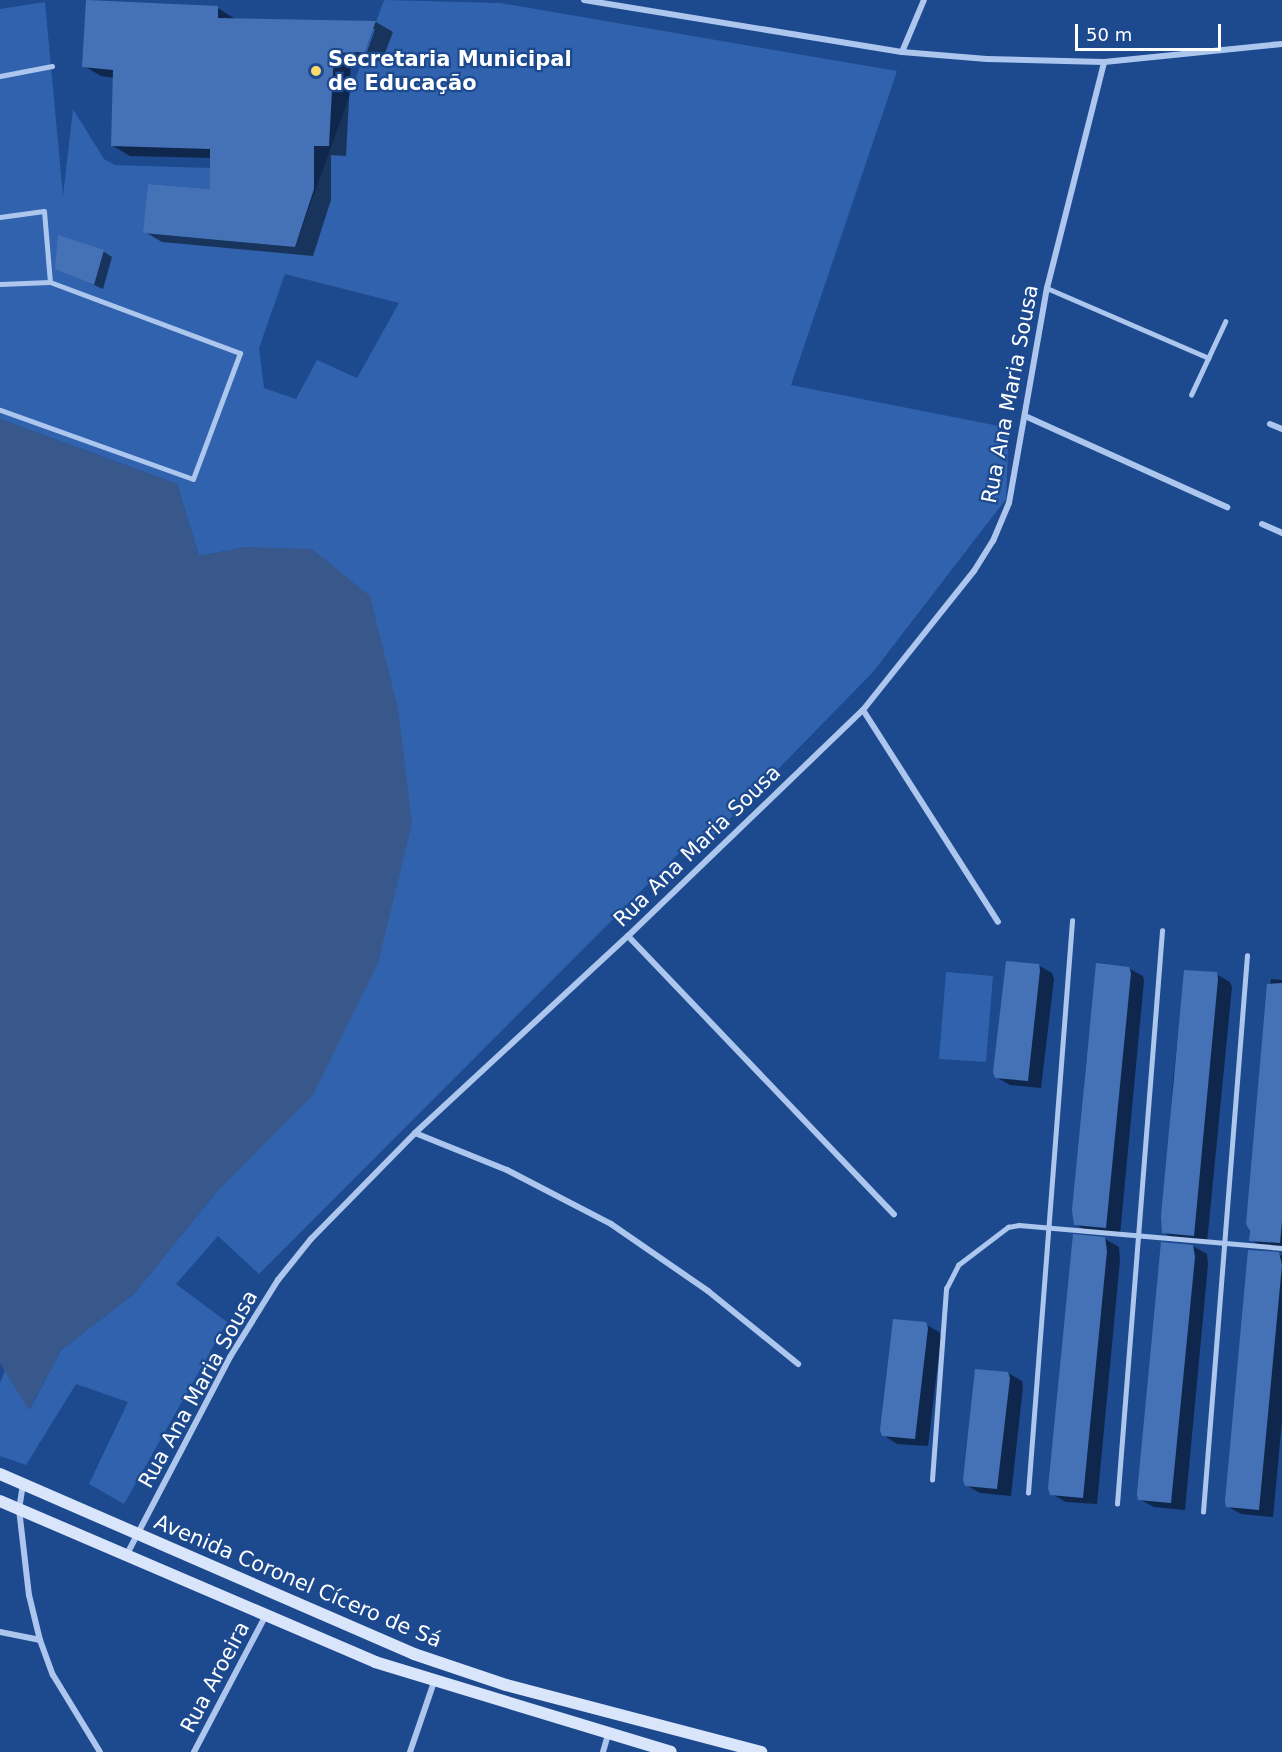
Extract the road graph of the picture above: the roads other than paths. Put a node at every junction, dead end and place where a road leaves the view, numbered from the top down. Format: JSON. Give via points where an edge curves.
{"nodes":[{"id":1,"x":584,"y":0,"type":"edge"},
{"id":2,"x":924,"y":0,"type":"edge"},
{"id":3,"x":1282,"y":44,"type":"edge"},
{"id":4,"x":902,"y":52,"type":"junction"},
{"id":5,"x":1104,"y":62,"type":"junction"},
{"id":6,"x":52,"y":66,"type":"dead end"},
{"id":7,"x":0,"y":76,"type":"edge"},
{"id":8,"x":0,"y":217,"type":"edge"},
{"id":9,"x":50,"y":282,"type":"junction"},
{"id":10,"x":0,"y":284,"type":"edge"},
{"id":11,"x":1047,"y":288,"type":"junction"},
{"id":12,"x":1225,"y":322,"type":"dead end"},
{"id":13,"x":1209,"y":358,"type":"junction"},
{"id":14,"x":1191,"y":395,"type":"dead end"},
{"id":15,"x":0,"y":410,"type":"edge"},
{"id":16,"x":1026,"y":416,"type":"junction"},
{"id":17,"x":1270,"y":424,"type":"dead end"},
{"id":18,"x":1282,"y":429,"type":"edge"},
{"id":19,"x":1227,"y":507,"type":"dead end"},
{"id":20,"x":1262,"y":524,"type":"dead end"},
{"id":21,"x":1282,"y":533,"type":"edge"},
{"id":22,"x":863,"y":710,"type":"junction"},
{"id":23,"x":1072,"y":921,"type":"dead end"},
{"id":24,"x":998,"y":922,"type":"dead end"},
{"id":25,"x":1162,"y":931,"type":"dead end"},
{"id":26,"x":628,"y":936,"type":"junction"},
{"id":27,"x":1247,"y":956,"type":"dead end"},
{"id":28,"x":416,"y":1133,"type":"junction"},
{"id":29,"x":894,"y":1214,"type":"dead end"},
{"id":30,"x":1049,"y":1227,"type":"junction"},
{"id":31,"x":1138,"y":1235,"type":"junction"},
{"id":32,"x":1225,"y":1243,"type":"junction"},
{"id":33,"x":1282,"y":1248,"type":"edge"},
{"id":34,"x":798,"y":1364,"type":"dead end"},
{"id":35,"x":0,"y":1473,"type":"edge"},
{"id":36,"x":932,"y":1479,"type":"dead end"},
{"id":37,"x":23,"y":1484,"type":"junction"},
{"id":38,"x":1028,"y":1493,"type":"dead end"},
{"id":39,"x":0,"y":1501,"type":"edge"},
{"id":40,"x":1117,"y":1504,"type":"dead end"},
{"id":41,"x":19,"y":1509,"type":"junction"},
{"id":42,"x":1203,"y":1512,"type":"dead end"},
{"id":43,"x":138,"y":1534,"type":"junction"},
{"id":44,"x":126,"y":1557,"type":"junction"},
{"id":45,"x":265,"y":1617,"type":"junction"},
{"id":46,"x":0,"y":1632,"type":"edge"},
{"id":47,"x":40,"y":1640,"type":"junction"},
{"id":48,"x":434,"y":1682,"type":"junction"},
{"id":49,"x":608,"y":1734,"type":"junction"},
{"id":50,"x":100,"y":1752,"type":"edge"},
{"id":51,"x":194,"y":1752,"type":"edge"},
{"id":52,"x":410,"y":1752,"type":"edge"},
{"id":53,"x":603,"y":1752,"type":"edge"},
{"id":54,"x":671,"y":1752,"type":"edge"},
{"id":55,"x":761,"y":1752,"type":"edge"}],
"edges":[{"from":1,"to":4,"type":"street"},
{"from":2,"to":4,"type":"street"},
{"from":3,"to":5,"type":"street"},
{"from":4,"to":5,"type":"street"},
{"from":5,"to":11,"type":"street","name":"Rua Ana Maria Sousa"},
{"from":6,"to":7,"type":"street"},
{"from":8,"to":9,"type":"street","via":[[44,211]]},
{"from":9,"to":10,"type":"street"},
{"from":9,"to":15,"type":"street","via":[[240,353],[194,479]]},
{"from":11,"to":13,"type":"lane"},
{"from":11,"to":16,"type":"street","name":"Rua Ana Maria Sousa"},
{"from":12,"to":13,"type":"lane"},
{"from":13,"to":14,"type":"lane"},
{"from":16,"to":19,"type":"street"},
{"from":16,"to":22,"type":"street","name":"Rua Ana Maria Sousa","via":[[1009,503],[993,541],[950,603]]},
{"from":17,"to":18,"type":"street"},
{"from":20,"to":21,"type":"street"},
{"from":22,"to":24,"type":"street"},
{"from":22,"to":26,"type":"street","name":"Rua Ana Maria Sousa"},
{"from":23,"to":30,"type":"lane"},
{"from":25,"to":31,"type":"lane"},
{"from":26,"to":28,"type":"street","name":"Rua Ana Maria Sousa"},
{"from":26,"to":29,"type":"street"},
{"from":27,"to":32,"type":"lane"},
{"from":28,"to":34,"type":"street","via":[[507,1170],[611,1224],[708,1291]]},
{"from":28,"to":43,"type":"street","name":"Rua Ana Maria Sousa","via":[[311,1239],[278,1280],[230,1357]]},
{"from":30,"to":31,"type":"lane"},
{"from":30,"to":36,"type":"lane","via":[[1008,1227],[950,1276]]},
{"from":30,"to":38,"type":"lane"},
{"from":31,"to":32,"type":"lane"},
{"from":31,"to":40,"type":"lane"},
{"from":32,"to":33,"type":"lane"},
{"from":32,"to":42,"type":"lane"},
{"from":35,"to":37,"type":"main road","name":"Avenida Coronel Cícero de Sá"},
{"from":37,"to":41,"type":"street"},
{"from":37,"to":43,"type":"main road","name":"Avenida Coronel Cícero de Sá"},
{"from":39,"to":41,"type":"main road","name":"Avenida Coronel Cícero de Sá"},
{"from":41,"to":44,"type":"main road","name":"Avenida Coronel Cícero de Sá"},
{"from":41,"to":47,"type":"street","via":[[29,1595]]},
{"from":43,"to":44,"type":"street","name":"Rua Ana Maria Sousa"},
{"from":43,"to":55,"type":"main road","name":"Avenida Coronel Cícero de Sá","via":[[414,1654],[506,1685]]},
{"from":44,"to":45,"type":"main road","name":"Avenida Coronel Cícero de Sá"},
{"from":45,"to":48,"type":"main road","name":"Avenida Coronel Cícero de Sá"},
{"from":45,"to":51,"type":"street","name":"Rua Aroeira"},
{"from":46,"to":47,"type":"street"},
{"from":47,"to":50,"type":"street","via":[[63,1692]]},
{"from":48,"to":49,"type":"main road","name":"Avenida Coronel Cícero de Sá"},
{"from":48,"to":52,"type":"street"},
{"from":49,"to":53,"type":"street"},
{"from":49,"to":54,"type":"main road","name":"Avenida Coronel Cícero de Sá"}]}
